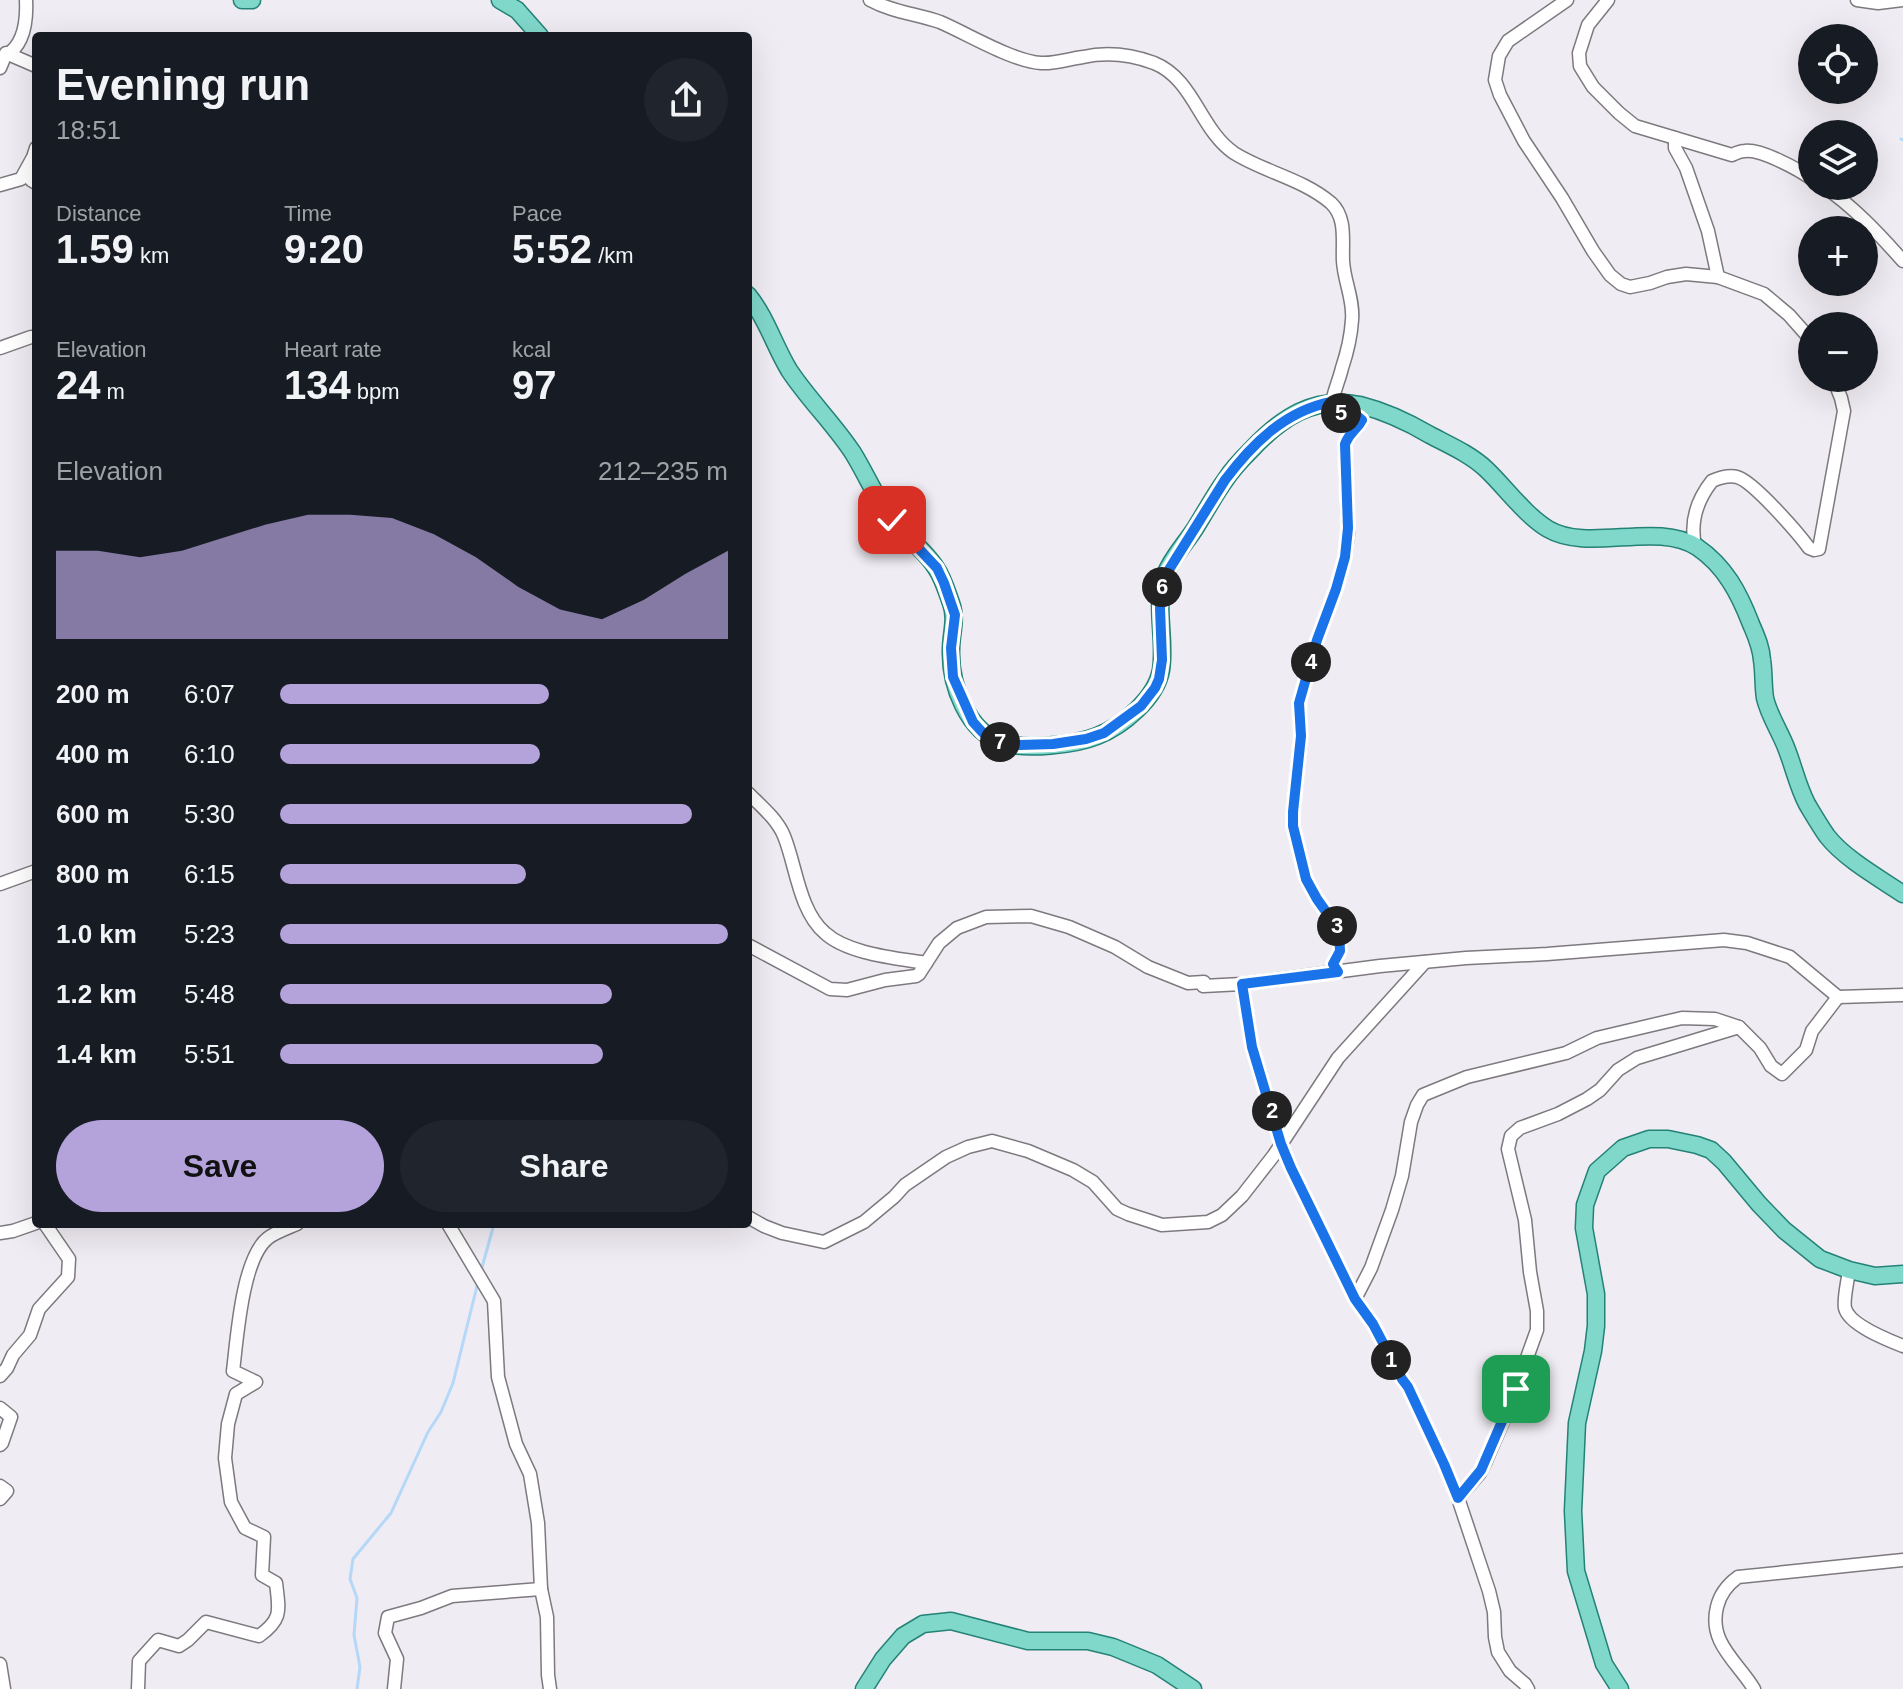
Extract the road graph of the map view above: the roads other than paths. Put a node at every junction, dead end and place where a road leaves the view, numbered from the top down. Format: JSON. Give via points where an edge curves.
{"nodes":[{"id":1,"x":26,"y":0,"type":"edge"},
{"id":2,"x":242,"y":0,"type":"edge"},
{"id":3,"x":252,"y":0,"type":"edge"},
{"id":4,"x":500,"y":0,"type":"edge"},
{"id":5,"x":870,"y":0,"type":"edge"},
{"id":6,"x":1567,"y":0,"type":"edge"},
{"id":7,"x":1608,"y":0,"type":"edge"},
{"id":8,"x":1857,"y":0,"type":"edge"},
{"id":9,"x":1903,"y":0,"type":"edge"},
{"id":10,"x":536,"y":32,"type":"edge"},
{"id":11,"x":4,"y":52,"type":"edge"},
{"id":12,"x":32,"y":64,"type":"edge"},
{"id":13,"x":0,"y":68,"type":"edge"},
{"id":14,"x":1675,"y":138,"type":"junction"},
{"id":15,"x":32,"y":158,"type":"edge"},
{"id":16,"x":1798,"y":170,"type":"edge"},
{"id":17,"x":24,"y":175,"type":"junction"},
{"id":18,"x":0,"y":185,"type":"edge"},
{"id":19,"x":32,"y":186,"type":"edge"},
{"id":20,"x":1842,"y":200,"type":"edge"},
{"id":21,"x":1903,"y":261,"type":"edge"},
{"id":22,"x":1718,"y":277,"type":"junction"},
{"id":23,"x":752,"y":301,"type":"edge"},
{"id":24,"x":1798,"y":325,"type":"edge"},
{"id":25,"x":32,"y":337,"type":"edge"},
{"id":26,"x":0,"y":348,"type":"edge"},
{"id":27,"x":1839,"y":392,"type":"edge"},
{"id":28,"x":1331,"y":402,"type":"junction"},
{"id":29,"x":1695,"y":546,"type":"junction"},
{"id":30,"x":752,"y":797,"type":"edge"},
{"id":31,"x":32,"y":872,"type":"edge"},
{"id":32,"x":0,"y":884,"type":"edge"},
{"id":33,"x":1903,"y":894,"type":"edge"},
{"id":34,"x":752,"y":947,"type":"edge"},
{"id":35,"x":1425,"y":962,"type":"junction"},
{"id":36,"x":926,"y":963,"type":"junction"},
{"id":37,"x":1338,"y":972,"type":"junction"},
{"id":38,"x":1242,"y":984,"type":"junction"},
{"id":39,"x":1903,"y":995,"type":"edge"},
{"id":40,"x":1838,"y":997,"type":"junction"},
{"id":41,"x":1739,"y":1027,"type":"junction"},
{"id":42,"x":1281,"y":1144,"type":"junction"},
{"id":43,"x":752,"y":1219,"type":"edge"},
{"id":44,"x":32,"y":1224,"type":"edge"},
{"id":45,"x":48,"y":1228,"type":"edge"},
{"id":46,"x":288,"y":1228,"type":"edge"},
{"id":47,"x":450,"y":1228,"type":"edge"},
{"id":48,"x":0,"y":1233,"type":"edge"},
{"id":49,"x":1849,"y":1270,"type":"junction"},
{"id":50,"x":1903,"y":1274,"type":"edge"},
{"id":51,"x":1355,"y":1299,"type":"junction"},
{"id":52,"x":1903,"y":1346,"type":"edge"},
{"id":53,"x":0,"y":1376,"type":"edge"},
{"id":54,"x":0,"y":1408,"type":"edge"},
{"id":55,"x":0,"y":1445,"type":"edge"},
{"id":56,"x":0,"y":1486,"type":"edge"},
{"id":57,"x":1458,"y":1498,"type":"junction"},
{"id":58,"x":0,"y":1499,"type":"edge"},
{"id":59,"x":1903,"y":1560,"type":"edge"},
{"id":60,"x":541,"y":1589,"type":"junction"},
{"id":61,"x":0,"y":1664,"type":"edge"},
{"id":62,"x":4,"y":1689,"type":"edge"},
{"id":63,"x":138,"y":1689,"type":"edge"},
{"id":64,"x":394,"y":1689,"type":"edge"},
{"id":65,"x":550,"y":1689,"type":"edge"},
{"id":66,"x":864,"y":1689,"type":"edge"},
{"id":67,"x":1193,"y":1689,"type":"edge"},
{"id":68,"x":1528,"y":1689,"type":"edge"},
{"id":69,"x":1620,"y":1689,"type":"edge"},
{"id":70,"x":1754,"y":1689,"type":"edge"}],
"edges":[{"from":1,"to":11,"type":"street","via":[[20,42]]},
{"from":2,"to":3,"type":"main road"},
{"from":4,"to":10,"type":"main road"},
{"from":5,"to":28,"type":"street","via":[[1036,63],[1103,54],[1156,64],[1187,92],[1230,150],[1334,206],[1342,222],[1353,319]]},
{"from":6,"to":22,"type":"street","via":[[1508,41],[1499,56],[1496,85],[1524,141],[1593,251],[1621,284],[1630,287],[1686,274]]},
{"from":7,"to":14,"type":"street","via":[[1584,33],[1582,69],[1633,125]]},
{"from":8,"to":9,"type":"street"},
{"from":11,"to":12,"type":"street"},
{"from":11,"to":13,"type":"street"},
{"from":14,"to":16,"type":"street","via":[[1732,155],[1746,150]]},
{"from":14,"to":22,"type":"street","via":[[1708,231]]},
{"from":15,"to":17,"type":"street"},
{"from":17,"to":18,"type":"street"},
{"from":17,"to":19,"type":"street"},
{"from":20,"to":21,"type":"street"},
{"from":22,"to":24,"type":"street","via":[[1764,294]]},
{"from":23,"to":28,"type":"main road","via":[[789,369],[853,453],[884,509],[937,568],[954,611],[951,662],[958,692],[978,729],[1004,744],[1086,739],[1104,733],[1141,706],[1155,688],[1161,668],[1160,608],[1168,568],[1225,480],[1255,446],[1296,413]]},
{"from":25,"to":26,"type":"street"},
{"from":27,"to":29,"type":"street","via":[[1844,411],[1819,549],[1811,550],[1777,510],[1733,476],[1712,481],[1702,497],[1692,532]]},
{"from":28,"to":29,"type":"main road","via":[[1410,423],[1455,448],[1486,469],[1553,532],[1588,538],[1658,536]]},
{"from":28,"to":37,"type":"street","via":[[1336,412],[1362,420],[1345,444],[1344,563],[1299,703],[1293,826],[1311,890],[1339,930],[1340,951],[1333,964]]},
{"from":29,"to":33,"type":"main road","via":[[1730,579],[1745,606],[1762,657],[1765,700],[1807,804],[1828,837]]},
{"from":30,"to":36,"type":"street","via":[[784,835],[809,909],[825,934],[863,950]]},
{"from":31,"to":32,"type":"street"},
{"from":34,"to":36,"type":"street","via":[[837,990],[916,976]]},
{"from":35,"to":37,"type":"street"},
{"from":35,"to":40,"type":"street","via":[[1734,940],[1790,957]]},
{"from":35,"to":42,"type":"street","via":[[1338,1058]]},
{"from":36,"to":38,"type":"street","via":[[957,928],[986,917],[1031,916],[1069,927],[1188,983]]},
{"from":37,"to":38,"type":"street"},
{"from":38,"to":42,"type":"street","via":[[1252,1047]]},
{"from":39,"to":40,"type":"street"},
{"from":40,"to":41,"type":"street","via":[[1815,1025],[1806,1050],[1783,1074]]},
{"from":41,"to":51,"type":"street","via":[[1715,1019],[1672,1020],[1467,1077],[1423,1095],[1411,1122],[1392,1210]]},
{"from":41,"to":57,"type":"street","via":[[1637,1058],[1587,1099],[1511,1136],[1508,1149],[1525,1220],[1537,1330],[1485,1463]]},
{"from":42,"to":43,"type":"street","via":[[1242,1196],[1222,1215],[1201,1223],[1162,1225],[1128,1214],[1073,1170],[992,1141],[946,1157],[864,1222],[824,1242],[782,1233]]},
{"from":42,"to":51,"type":"street"},
{"from":44,"to":48,"type":"street"},
{"from":45,"to":53,"type":"street","via":[[69,1259],[68,1277],[39,1309],[30,1335]]},
{"from":46,"to":63,"type":"street","via":[[267,1238],[245,1286],[233,1371],[256,1382],[236,1394],[225,1458],[231,1502],[245,1528],[264,1537],[262,1575],[276,1583],[279,1613],[273,1626],[259,1636],[206,1622],[179,1646],[158,1640],[139,1661]]},
{"from":47,"to":60,"type":"street","via":[[494,1301],[498,1377],[530,1474]]},
{"from":49,"to":50,"type":"main road","via":[[1875,1276]]},
{"from":49,"to":52,"type":"street","via":[[1844,1307],[1849,1318]]},
{"from":49,"to":69,"type":"main road","via":[[1820,1259],[1784,1230],[1711,1150],[1649,1139],[1623,1148],[1597,1171],[1585,1205],[1596,1326],[1577,1423],[1574,1526],[1576,1571],[1604,1664]]},
{"from":51,"to":57,"type":"street","via":[[1408,1387]]},
{"from":54,"to":55,"type":"street","via":[[11,1417]]},
{"from":56,"to":58,"type":"street","via":[[7,1491]]},
{"from":57,"to":68,"type":"street","via":[[1489,1591],[1497,1647]]},
{"from":59,"to":70,"type":"street","via":[[1738,1577],[1728,1584],[1714,1617],[1716,1633]]},
{"from":60,"to":64,"type":"street","via":[[452,1596],[388,1617],[385,1633],[397,1659]]},
{"from":60,"to":65,"type":"street"},
{"from":61,"to":62,"type":"street"},
{"from":66,"to":67,"type":"main road","via":[[903,1636],[923,1624],[951,1621],[1028,1641],[1113,1647],[1157,1665]]}]}
